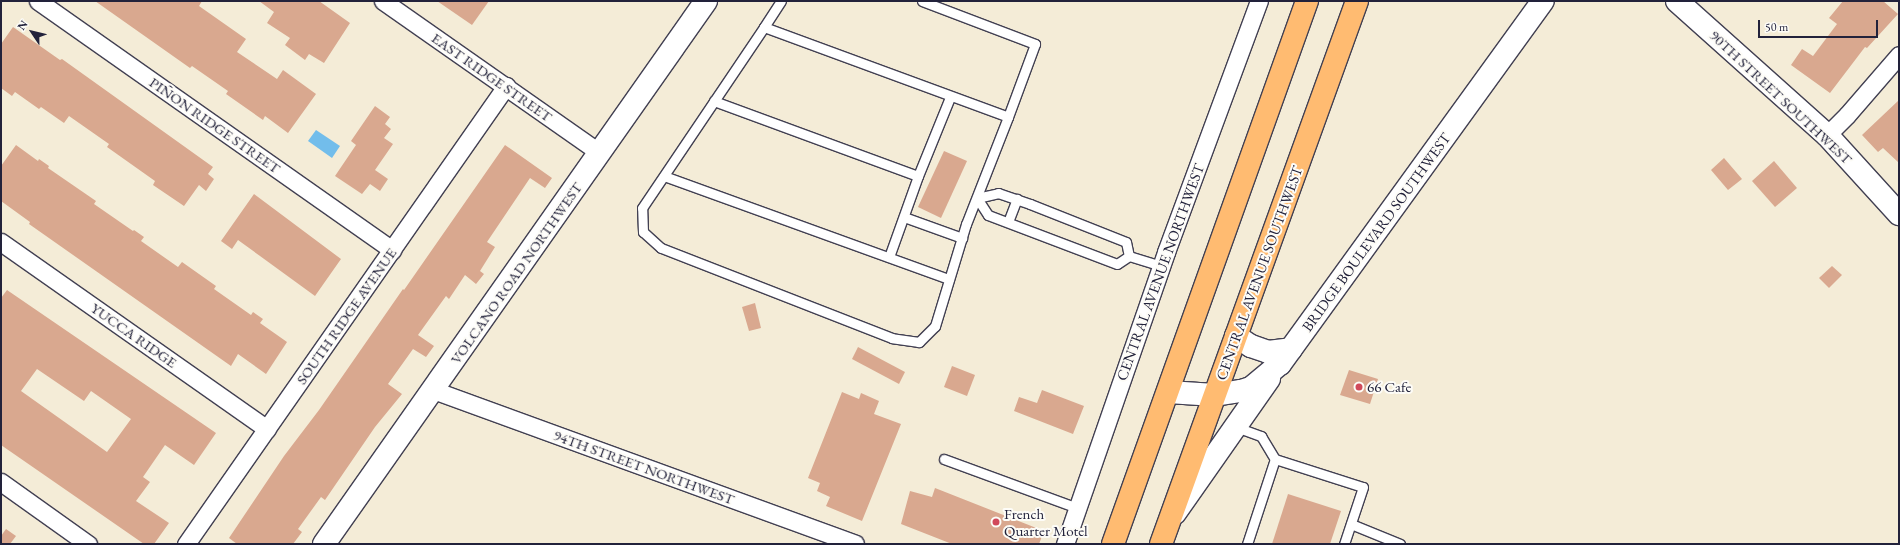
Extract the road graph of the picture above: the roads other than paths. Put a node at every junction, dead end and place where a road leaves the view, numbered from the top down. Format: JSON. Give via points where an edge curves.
{"nodes":[{"id":1,"x":38,"y":1,"type":"edge"},
{"id":2,"x":383,"y":1,"type":"edge"},
{"id":3,"x":706,"y":1,"type":"edge"},
{"id":4,"x":781,"y":1,"type":"edge"},
{"id":5,"x":922,"y":1,"type":"edge"},
{"id":6,"x":1260,"y":1,"type":"edge"},
{"id":7,"x":1307,"y":1,"type":"edge"},
{"id":8,"x":1356,"y":1,"type":"edge"},
{"id":9,"x":1543,"y":1,"type":"edge"},
{"id":10,"x":1677,"y":1,"type":"edge"},
{"id":11,"x":764,"y":27,"type":"junction"},
{"id":12,"x":1899,"y":55,"type":"edge"},
{"id":13,"x":506,"y":86,"type":"junction"},
{"id":14,"x":950,"y":97,"type":"junction"},
{"id":15,"x":714,"y":101,"type":"junction"},
{"id":16,"x":1008,"y":117,"type":"junction"},
{"id":17,"x":1827,"y":135,"type":"junction"},
{"id":18,"x":600,"y":153,"type":"junction"},
{"id":19,"x":664,"y":176,"type":"junction"},
{"id":20,"x":918,"y":176,"type":"junction"},
{"id":21,"x":977,"y":198,"type":"junction"},
{"id":22,"x":1017,"y":199,"type":"junction"},
{"id":23,"x":1899,"y":214,"type":"edge"},
{"id":24,"x":904,"y":217,"type":"junction"},
{"id":25,"x":1008,"y":222,"type":"junction"},
{"id":26,"x":962,"y":238,"type":"junction"},
{"id":27,"x":1,"y":242,"type":"edge"},
{"id":28,"x":392,"y":250,"type":"junction"},
{"id":29,"x":1129,"y":256,"type":"junction"},
{"id":30,"x":889,"y":257,"type":"junction"},
{"id":31,"x":1161,"y":266,"type":"junction"},
{"id":32,"x":949,"y":279,"type":"junction"},
{"id":33,"x":1236,"y":336,"type":"junction"},
{"id":34,"x":1286,"y":356,"type":"junction"},
{"id":35,"x":433,"y":390,"type":"junction"},
{"id":36,"x":1168,"y":392,"type":"junction"},
{"id":37,"x":1215,"y":395,"type":"junction"},
{"id":38,"x":1236,"y":427,"type":"junction"},
{"id":39,"x":267,"y":429,"type":"junction"},
{"id":40,"x":1275,"y":459,"type":"junction"},
{"id":41,"x":944,"y":460,"type":"dead end"},
{"id":42,"x":1,"y":482,"type":"edge"},
{"id":43,"x":1077,"y":508,"type":"junction"},
{"id":44,"x":1169,"y":522,"type":"junction"},
{"id":45,"x":1350,"y":524,"type":"junction"},
{"id":46,"x":88,"y":544,"type":"edge"},
{"id":47,"x":186,"y":544,"type":"edge"},
{"id":48,"x":324,"y":544,"type":"edge"},
{"id":49,"x":855,"y":544,"type":"edge"},
{"id":50,"x":1065,"y":544,"type":"edge"},
{"id":51,"x":1113,"y":544,"type":"edge"},
{"id":52,"x":1162,"y":544,"type":"edge"},
{"id":53,"x":1247,"y":544,"type":"edge"},
{"id":54,"x":1344,"y":544,"type":"edge"},
{"id":55,"x":1400,"y":544,"type":"edge"}],
"edges":[{"from":1,"to":28,"type":"street","name":"PIÑON RIDGE STREET"},
{"from":2,"to":13,"type":"street","name":"EAST RIDGE STREET"},
{"from":3,"to":18,"type":"street","name":"VOLCANO ROAD NORTHWEST"},
{"from":4,"to":11,"type":"lane"},
{"from":5,"to":16,"type":"lane","via":[[1035,44]]},
{"from":6,"to":31,"type":"street","name":"CENTRAL AVENUE NORTHWEST"},
{"from":7,"to":36,"type":"main road"},
{"from":8,"to":33,"type":"main road","name":"CENTRAL AVENUE SOUTHWEST"},
{"from":9,"to":34,"type":"street","name":"BRIDGE BOULEVARD SOUTHWEST"},
{"from":10,"to":17,"type":"street","name":"90TH STREET SOUTHWEST"},
{"from":11,"to":14,"type":"lane"},
{"from":11,"to":15,"type":"lane"},
{"from":12,"to":17,"type":"street"},
{"from":13,"to":18,"type":"street","name":"EAST RIDGE STREET"},
{"from":13,"to":28,"type":"street","name":"SOUTH RIDGE AVENUE"},
{"from":14,"to":16,"type":"lane"},
{"from":14,"to":20,"type":"lane"},
{"from":15,"to":19,"type":"lane"},
{"from":15,"to":20,"type":"lane"},
{"from":16,"to":21,"type":"lane"},
{"from":17,"to":23,"type":"street","name":"90TH STREET SOUTHWEST"},
{"from":18,"to":35,"type":"street","name":"VOLCANO ROAD NORTHWEST"},
{"from":19,"to":30,"type":"lane"},
{"from":19,"to":32,"type":"lane","via":[[642,208],[643,232],[661,248],[892,338],[919,342],[935,326]]},
{"from":20,"to":24,"type":"lane"},
{"from":21,"to":22,"type":"lane","via":[[998,193]]},
{"from":21,"to":25,"type":"lane","via":[[988,215]]},
{"from":21,"to":26,"type":"lane"},
{"from":22,"to":25,"type":"lane"},
{"from":22,"to":29,"type":"lane","via":[[1126,242]]},
{"from":24,"to":26,"type":"lane"},
{"from":24,"to":30,"type":"lane"},
{"from":25,"to":29,"type":"lane","via":[[1117,264]]},
{"from":26,"to":32,"type":"lane"},
{"from":27,"to":39,"type":"street","name":"YUCCA RIDGE"},
{"from":28,"to":39,"type":"street","name":"SOUTH RIDGE AVENUE"},
{"from":29,"to":31,"type":"lane"},
{"from":30,"to":32,"type":"lane"},
{"from":31,"to":43,"type":"street","name":"CENTRAL AVENUE NORTHWEST"},
{"from":33,"to":34,"type":"street","via":[[1251,346]]},
{"from":33,"to":37,"type":"main road","name":"CENTRAL AVENUE SOUTHWEST"},
{"from":34,"to":37,"type":"street","name":"BRIDGE BOULEVARD SOUTHWEST","via":[[1251,388]]},
{"from":34,"to":38,"type":"street"},
{"from":35,"to":48,"type":"street","name":"VOLCANO ROAD NORTHWEST"},
{"from":35,"to":49,"type":"street","name":"94TH STREET NORTHWEST"},
{"from":36,"to":37,"type":"street","name":"BRIDGE BOULEVARD SOUTHWEST"},
{"from":36,"to":51,"type":"main road"},
{"from":37,"to":44,"type":"main road","name":"CENTRAL AVENUE SOUTHWEST"},
{"from":38,"to":40,"type":"lane","via":[[1261,436]]},
{"from":38,"to":44,"type":"street"},
{"from":39,"to":47,"type":"street","name":"SOUTH RIDGE AVENUE"},
{"from":40,"to":45,"type":"lane","via":[[1362,487]]},
{"from":40,"to":53,"type":"lane"},
{"from":41,"to":43,"type":"lane"},
{"from":42,"to":46,"type":"street"},
{"from":43,"to":50,"type":"street","name":"CENTRAL AVENUE NORTHWEST"},
{"from":44,"to":52,"type":"main road","name":"CENTRAL AVENUE SOUTHWEST"},
{"from":45,"to":54,"type":"lane"},
{"from":45,"to":55,"type":"lane"}]}
